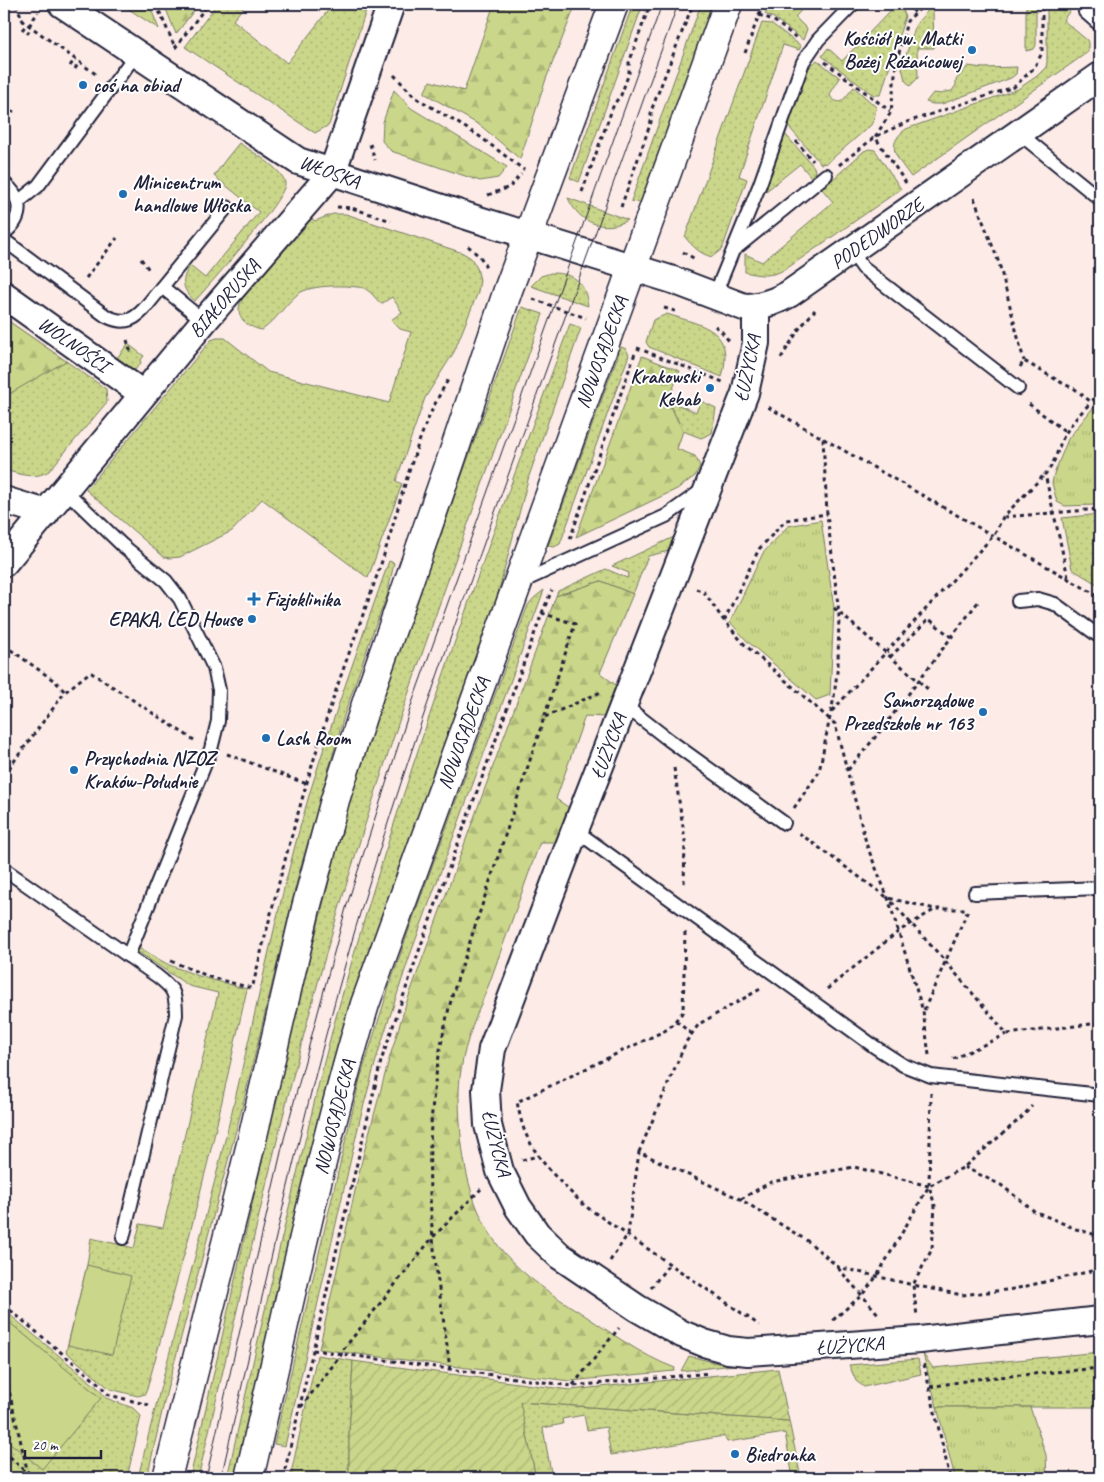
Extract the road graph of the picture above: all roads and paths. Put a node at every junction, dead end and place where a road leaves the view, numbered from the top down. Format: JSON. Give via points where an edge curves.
{"nodes":[{"id":1,"x":16,"y":4,"type":"edge"},
{"id":2,"x":62,"y":4,"type":"edge"},
{"id":3,"x":156,"y":4,"type":"edge"},
{"id":4,"x":208,"y":4,"type":"edge"},
{"id":5,"x":391,"y":4,"type":"edge"},
{"id":6,"x":614,"y":4,"type":"edge"},
{"id":7,"x":650,"y":4,"type":"edge"},
{"id":8,"x":693,"y":4,"type":"edge"},
{"id":9,"x":728,"y":4,"type":"edge"},
{"id":10,"x":763,"y":4,"type":"edge"},
{"id":11,"x":853,"y":4,"type":"edge"},
{"id":12,"x":906,"y":4,"type":"edge"},
{"id":13,"x":925,"y":4,"type":"edge"},
{"id":14,"x":1042,"y":4,"type":"edge"},
{"id":15,"x":1091,"y":4,"type":"edge"},
{"id":16,"x":916,"y":13,"type":"junction"},
{"id":17,"x":760,"y":14,"type":"junction"},
{"id":18,"x":34,"y":19,"type":"dead end"},
{"id":19,"x":1100,"y":25,"type":"edge"},
{"id":20,"x":29,"y":26,"type":"junction"},
{"id":21,"x":22,"y":30,"type":"dead end"},
{"id":22,"x":27,"y":34,"type":"dead end"},
{"id":23,"x":168,"y":43,"type":"dead end"},
{"id":24,"x":175,"y":48,"type":"junction"},
{"id":25,"x":810,"y":49,"type":"junction"},
{"id":26,"x":182,"y":53,"type":"dead end"},
{"id":27,"x":745,"y":53,"type":"dead end"},
{"id":28,"x":136,"y":54,"type":"junction"},
{"id":29,"x":75,"y":59,"type":"junction"},
{"id":30,"x":79,"y":62,"type":"junction"},
{"id":31,"x":70,"y":66,"type":"dead end"},
{"id":32,"x":75,"y":69,"type":"dead end"},
{"id":33,"x":389,"y":69,"type":"dead end"},
{"id":34,"x":92,"y":72,"type":"dead end"},
{"id":35,"x":1100,"y":76,"type":"edge"},
{"id":36,"x":4,"y":108,"type":"edge"},
{"id":37,"x":9,"y":110,"type":"junction"},
{"id":38,"x":14,"y":112,"type":"dead end"},
{"id":39,"x":891,"y":112,"type":"junction"},
{"id":40,"x":4,"y":116,"type":"edge"},
{"id":41,"x":781,"y":124,"type":"junction"},
{"id":42,"x":1020,"y":134,"type":"junction"},
{"id":43,"x":875,"y":138,"type":"junction"},
{"id":44,"x":370,"y":144,"type":"dead end"},
{"id":45,"x":527,"y":161,"type":"dead end"},
{"id":46,"x":376,"y":162,"type":"dead end"},
{"id":47,"x":524,"y":170,"type":"junction"},
{"id":48,"x":332,"y":173,"type":"junction"},
{"id":49,"x":826,"y":175,"type":"junction"},
{"id":50,"x":905,"y":182,"type":"dead end"},
{"id":51,"x":4,"y":183,"type":"edge"},
{"id":52,"x":582,"y":192,"type":"dead end"},
{"id":53,"x":982,"y":192,"type":"dead end"},
{"id":54,"x":487,"y":195,"type":"dead end"},
{"id":55,"x":974,"y":198,"type":"junction"},
{"id":56,"x":1100,"y":199,"type":"edge"},
{"id":57,"x":18,"y":202,"type":"junction"},
{"id":58,"x":307,"y":202,"type":"junction"},
{"id":59,"x":966,"y":203,"type":"dead end"},
{"id":60,"x":227,"y":207,"type":"dead end"},
{"id":61,"x":620,"y":207,"type":"dead end"},
{"id":62,"x":397,"y":223,"type":"dead end"},
{"id":63,"x":4,"y":233,"type":"edge"},
{"id":64,"x":528,"y":235,"type":"junction"},
{"id":65,"x":117,"y":238,"type":"dead end"},
{"id":66,"x":4,"y":240,"type":"edge"},
{"id":67,"x":461,"y":244,"type":"dead end"},
{"id":68,"x":735,"y":249,"type":"junction"},
{"id":69,"x":851,"y":251,"type":"junction"},
{"id":70,"x":632,"y":268,"type":"junction"},
{"id":71,"x":488,"y":278,"type":"dead end"},
{"id":72,"x":162,"y":287,"type":"junction"},
{"id":73,"x":75,"y":293,"type":"junction"},
{"id":74,"x":4,"y":295,"type":"edge"},
{"id":75,"x":527,"y":297,"type":"dead end"},
{"id":76,"x":714,"y":297,"type":"junction"},
{"id":77,"x":756,"y":306,"type":"junction"},
{"id":78,"x":664,"y":308,"type":"dead end"},
{"id":79,"x":816,"y":308,"type":"dead end"},
{"id":80,"x":681,"y":312,"type":"dead end"},
{"id":81,"x":585,"y":318,"type":"dead end"},
{"id":82,"x":204,"y":321,"type":"junction"},
{"id":83,"x":710,"y":322,"type":"dead end"},
{"id":84,"x":637,"y":348,"type":"dead end"},
{"id":85,"x":732,"y":350,"type":"dead end"},
{"id":86,"x":635,"y":353,"type":"dead end"},
{"id":87,"x":1024,"y":361,"type":"junction"},
{"id":88,"x":778,"y":362,"type":"dead end"},
{"id":89,"x":449,"y":378,"type":"dead end"},
{"id":90,"x":1014,"y":385,"type":"junction"},
{"id":91,"x":745,"y":393,"type":"junction"},
{"id":92,"x":1100,"y":393,"type":"edge"},
{"id":93,"x":143,"y":394,"type":"junction"},
{"id":94,"x":1091,"y":402,"type":"junction"},
{"id":95,"x":1066,"y":432,"type":"junction"},
{"id":96,"x":823,"y":438,"type":"junction"},
{"id":97,"x":1045,"y":474,"type":"junction"},
{"id":98,"x":710,"y":484,"type":"junction"},
{"id":99,"x":65,"y":490,"type":"junction"},
{"id":100,"x":4,"y":500,"type":"edge"},
{"id":101,"x":1100,"y":509,"type":"edge"},
{"id":102,"x":46,"y":513,"type":"junction"},
{"id":103,"x":1055,"y":513,"type":"junction"},
{"id":104,"x":827,"y":514,"type":"junction"},
{"id":105,"x":1003,"y":517,"type":"junction"},
{"id":106,"x":994,"y":535,"type":"junction"},
{"id":107,"x":4,"y":563,"type":"edge"},
{"id":108,"x":562,"y":565,"type":"junction"},
{"id":109,"x":1068,"y":578,"type":"junction"},
{"id":110,"x":517,"y":584,"type":"junction"},
{"id":111,"x":688,"y":586,"type":"dead end"},
{"id":112,"x":1100,"y":597,"type":"edge"},
{"id":113,"x":1018,"y":601,"type":"dead end"},
{"id":114,"x":978,"y":602,"type":"dead end"},
{"id":115,"x":834,"y":608,"type":"dead end"},
{"id":116,"x":542,"y":613,"type":"junction"},
{"id":117,"x":839,"y":613,"type":"junction"},
{"id":118,"x":724,"y":621,"type":"junction"},
{"id":119,"x":952,"y":637,"type":"junction"},
{"id":120,"x":1100,"y":637,"type":"edge"},
{"id":121,"x":4,"y":645,"type":"edge"},
{"id":122,"x":886,"y":653,"type":"junction"},
{"id":123,"x":890,"y":657,"type":"junction"},
{"id":124,"x":634,"y":677,"type":"junction"},
{"id":125,"x":917,"y":681,"type":"junction"},
{"id":126,"x":929,"y":690,"type":"dead end"},
{"id":127,"x":65,"y":692,"type":"junction"},
{"id":128,"x":624,"y":705,"type":"junction"},
{"id":129,"x":831,"y":712,"type":"junction"},
{"id":130,"x":545,"y":717,"type":"junction"},
{"id":131,"x":830,"y":719,"type":"junction"},
{"id":132,"x":669,"y":740,"type":"junction"},
{"id":133,"x":211,"y":749,"type":"junction"},
{"id":134,"x":848,"y":771,"type":"junction"},
{"id":135,"x":4,"y":775,"type":"edge"},
{"id":136,"x":307,"y":784,"type":"junction"},
{"id":137,"x":784,"y":822,"type":"joint"},
{"id":138,"x":575,"y":830,"type":"junction"},
{"id":139,"x":810,"y":841,"type":"dead end"},
{"id":140,"x":4,"y":869,"type":"edge"},
{"id":141,"x":1100,"y":888,"type":"edge"},
{"id":142,"x":975,"y":893,"type":"joint"},
{"id":143,"x":888,"y":898,"type":"junction"},
{"id":144,"x":935,"y":909,"type":"junction"},
{"id":145,"x":968,"y":909,"type":"junction"},
{"id":146,"x":686,"y":910,"type":"junction"},
{"id":147,"x":911,"y":923,"type":"junction"},
{"id":148,"x":899,"y":931,"type":"junction"},
{"id":149,"x":128,"y":956,"type":"junction"},
{"id":150,"x":946,"y":962,"type":"junction"},
{"id":151,"x":210,"y":977,"type":"dead end"},
{"id":152,"x":780,"y":978,"type":"junction"},
{"id":153,"x":820,"y":994,"type":"dead end"},
{"id":154,"x":923,"y":1011,"type":"junction"},
{"id":155,"x":676,"y":1021,"type":"junction"},
{"id":156,"x":1099,"y":1024,"type":"edge"},
{"id":157,"x":692,"y":1034,"type":"junction"},
{"id":158,"x":1007,"y":1034,"type":"junction"},
{"id":159,"x":930,"y":1059,"type":"dead end"},
{"id":160,"x":948,"y":1061,"type":"dead end"},
{"id":161,"x":931,"y":1086,"type":"dead end"},
{"id":162,"x":1048,"y":1089,"type":"junction"},
{"id":163,"x":1100,"y":1095,"type":"edge"},
{"id":164,"x":639,"y":1152,"type":"junction"},
{"id":165,"x":538,"y":1156,"type":"junction"},
{"id":166,"x":514,"y":1162,"type":"dead end"},
{"id":167,"x":964,"y":1167,"type":"junction"},
{"id":168,"x":484,"y":1186,"type":"dead end"},
{"id":169,"x":929,"y":1186,"type":"junction"},
{"id":170,"x":740,"y":1199,"type":"junction"},
{"id":171,"x":628,"y":1234,"type":"junction"},
{"id":172,"x":1100,"y":1236,"type":"edge"},
{"id":173,"x":433,"y":1237,"type":"junction"},
{"id":174,"x":123,"y":1238,"type":"dead end"},
{"id":175,"x":615,"y":1254,"type":"dead end"},
{"id":176,"x":838,"y":1266,"type":"junction"},
{"id":177,"x":1100,"y":1269,"type":"edge"},
{"id":178,"x":877,"y":1276,"type":"junction"},
{"id":179,"x":913,"y":1285,"type":"junction"},
{"id":180,"x":862,"y":1295,"type":"junction"},
{"id":181,"x":4,"y":1305,"type":"edge"},
{"id":182,"x":881,"y":1318,"type":"dead end"},
{"id":183,"x":1100,"y":1320,"type":"edge"},
{"id":184,"x":828,"y":1324,"type":"dead end"},
{"id":185,"x":764,"y":1328,"type":"dead end"},
{"id":186,"x":920,"y":1340,"type":"junction"},
{"id":187,"x":313,"y":1350,"type":"junction"},
{"id":188,"x":341,"y":1355,"type":"junction"},
{"id":189,"x":1100,"y":1368,"type":"edge"},
{"id":190,"x":4,"y":1369,"type":"edge"},
{"id":191,"x":450,"y":1370,"type":"junction"},
{"id":192,"x":495,"y":1376,"type":"dead end"},
{"id":193,"x":930,"y":1387,"type":"junction"},
{"id":194,"x":149,"y":1405,"type":"dead end"},
{"id":195,"x":299,"y":1409,"type":"junction"},
{"id":196,"x":4,"y":1451,"type":"edge"},
{"id":197,"x":29,"y":1477,"type":"edge"},
{"id":198,"x":167,"y":1478,"type":"edge"},
{"id":199,"x":249,"y":1478,"type":"edge"},
{"id":200,"x":283,"y":1478,"type":"edge"},
{"id":201,"x":950,"y":1478,"type":"edge"}],
"edges":[{"from":1,"to":20,"type":"path","via":[[23,21]]},
{"from":2,"to":28,"type":"street","name":"WŁOSKA"},
{"from":3,"to":24,"type":"path"},
{"from":4,"to":24,"type":"path"},
{"from":5,"to":48,"type":"street","name":"BIAŁORUSKA"},
{"from":6,"to":64,"type":"main road"},
{"from":7,"to":52,"type":"path","via":[[629,63],[629,73],[614,104]]},
{"from":8,"to":61,"type":"path","via":[[651,111],[651,122]]},
{"from":9,"to":70,"type":"main road","name":"NOWOSĄDECKA"},
{"from":10,"to":17,"type":"path"},
{"from":11,"to":25,"type":"lane"},
{"from":12,"to":16,"type":"path"},
{"from":13,"to":16,"type":"path"},
{"from":14,"to":43,"type":"path","via":[[1042,53],[1034,68],[1014,87],[907,122]]},
{"from":15,"to":19,"type":"lane","via":[[1085,12]]},
{"from":16,"to":39,"type":"path","via":[[907,21],[896,65]]},
{"from":17,"to":25,"type":"path","via":[[773,20]]},
{"from":17,"to":27,"type":"path"},
{"from":18,"to":20,"type":"path"},
{"from":20,"to":21,"type":"path"},
{"from":20,"to":22,"type":"path"},
{"from":20,"to":29,"type":"path"},
{"from":23,"to":24,"type":"path"},
{"from":24,"to":26,"type":"path"},
{"from":25,"to":39,"type":"path"},
{"from":25,"to":41,"type":"lane"},
{"from":28,"to":48,"type":"street","name":"WŁOSKA","via":[[298,161]]},
{"from":28,"to":57,"type":"lane","via":[[38,186]]},
{"from":29,"to":30,"type":"path"},
{"from":29,"to":31,"type":"path"},
{"from":30,"to":32,"type":"path"},
{"from":30,"to":34,"type":"path"},
{"from":33,"to":47,"type":"path","via":[[416,97],[479,136]]},
{"from":35,"to":42,"type":"street","name":"PODEDWORZE"},
{"from":36,"to":37,"type":"path"},
{"from":37,"to":38,"type":"path"},
{"from":37,"to":40,"type":"path"},
{"from":39,"to":43,"type":"path"},
{"from":41,"to":49,"type":"path"},
{"from":41,"to":68,"type":"lane"},
{"from":42,"to":56,"type":"lane"},
{"from":42,"to":69,"type":"street","name":"PODEDWORZE"},
{"from":43,"to":49,"type":"path"},
{"from":43,"to":50,"type":"path"},
{"from":44,"to":46,"type":"path"},
{"from":45,"to":47,"type":"path"},
{"from":47,"to":54,"type":"path","via":[[510,187]]},
{"from":48,"to":58,"type":"street","name":"BIAŁORUSKA"},
{"from":48,"to":64,"type":"street","name":"WŁOSKA"},
{"from":49,"to":68,"type":"lane"},
{"from":51,"to":57,"type":"lane"},
{"from":53,"to":55,"type":"path"},
{"from":55,"to":59,"type":"path"},
{"from":55,"to":87,"type":"path","via":[[999,263]]},
{"from":57,"to":63,"type":"lane","via":[[15,220]]},
{"from":58,"to":62,"type":"path","via":[[319,212],[340,206]]},
{"from":58,"to":82,"type":"street","name":"BIAŁORUSKA"},
{"from":60,"to":72,"type":"lane"},
{"from":64,"to":70,"type":"street","name":"WŁOSKA"},
{"from":64,"to":198,"type":"main road","via":[[335,800]]},
{"from":65,"to":73,"type":"path"},
{"from":66,"to":73,"type":"lane"},
{"from":67,"to":71,"type":"path","via":[[470,247],[481,258]]},
{"from":68,"to":76,"type":"lane"},
{"from":69,"to":77,"type":"street","name":"PODEDWORZE","via":[[789,294],[772,303]]},
{"from":69,"to":90,"type":"lane","via":[[864,268]]},
{"from":70,"to":76,"type":"street","name":"PODEDWORZE"},
{"from":70,"to":110,"type":"main road","name":"NOWOSĄDECKA"},
{"from":72,"to":73,"type":"lane","via":[[138,315],[123,322],[106,316]]},
{"from":72,"to":82,"type":"lane"},
{"from":74,"to":93,"type":"street","name":"WOLNOŚCI"},
{"from":75,"to":81,"type":"path"},
{"from":76,"to":77,"type":"street","name":"PODEDWORZE","via":[[744,307]]},
{"from":77,"to":91,"type":"street","name":"ŁUŻYCKA","via":[[756,343]]},
{"from":78,"to":80,"type":"path"},
{"from":79,"to":88,"type":"path"},
{"from":82,"to":93,"type":"street","name":"BIAŁORUSKA"},
{"from":83,"to":85,"type":"path","via":[[730,342]]},
{"from":84,"to":91,"type":"path"},
{"from":86,"to":108,"type":"path"},
{"from":87,"to":90,"type":"path"},
{"from":87,"to":94,"type":"path","via":[[1076,389]]},
{"from":89,"to":136,"type":"path","via":[[435,402],[406,481]]},
{"from":90,"to":95,"type":"path","via":[[1019,396]]},
{"from":91,"to":96,"type":"path"},
{"from":91,"to":98,"type":"street","name":"ŁUŻYCKA"},
{"from":92,"to":94,"type":"path"},
{"from":93,"to":99,"type":"street","name":"BIAŁORUSKA"},
{"from":94,"to":95,"type":"path"},
{"from":95,"to":97,"type":"path","via":[[1051,469]]},
{"from":96,"to":104,"type":"path"},
{"from":96,"to":106,"type":"path"},
{"from":97,"to":103,"type":"path"},
{"from":97,"to":105,"type":"path"},
{"from":98,"to":108,"type":"lane","via":[[666,516]]},
{"from":98,"to":124,"type":"street","name":"ŁUŻYCKA"},
{"from":99,"to":102,"type":"street","name":"BIAŁORUSKA"},
{"from":99,"to":133,"type":"lane","via":[[122,545],[166,581],[180,599],[214,668],[219,690],[218,721]]},
{"from":100,"to":102,"type":"street"},
{"from":101,"to":103,"type":"path"},
{"from":102,"to":107,"type":"street","name":"BIAŁORUSKA"},
{"from":103,"to":105,"type":"path"},
{"from":103,"to":109,"type":"path"},
{"from":104,"to":117,"type":"path"},
{"from":104,"to":118,"type":"path","via":[[786,520],[759,549]]},
{"from":105,"to":106,"type":"path"},
{"from":106,"to":109,"type":"path"},
{"from":106,"to":122,"type":"path"},
{"from":108,"to":110,"type":"lane"},
{"from":108,"to":116,"type":"path"},
{"from":109,"to":112,"type":"path"},
{"from":110,"to":199,"type":"main road","name":"NOWOSĄDECKA","via":[[347,1062]]},
{"from":111,"to":118,"type":"path","via":[[704,592]]},
{"from":113,"to":120,"type":"lane","via":[[1038,599],[1055,604]]},
{"from":114,"to":119,"type":"path"},
{"from":115,"to":117,"type":"path"},
{"from":116,"to":130,"type":"path","via":[[575,624]]},
{"from":116,"to":187,"type":"path","via":[[381,1061]]},
{"from":117,"to":122,"type":"path"},
{"from":117,"to":129,"type":"path","via":[[838,664]]},
{"from":118,"to":131,"type":"path","via":[[744,644]]},
{"from":119,"to":123,"type":"path","via":[[929,620]]},
{"from":119,"to":125,"type":"path"},
{"from":121,"to":127,"type":"path"},
{"from":122,"to":123,"type":"path"},
{"from":122,"to":129,"type":"path"},
{"from":123,"to":125,"type":"path"},
{"from":124,"to":128,"type":"street","name":"ŁUŻYCKA"},
{"from":124,"to":130,"type":"path"},
{"from":125,"to":126,"type":"path"},
{"from":125,"to":134,"type":"path"},
{"from":127,"to":133,"type":"path","via":[[90,672]]},
{"from":127,"to":135,"type":"path"},
{"from":128,"to":132,"type":"lane"},
{"from":128,"to":138,"type":"street","name":"ŁUŻYCKA"},
{"from":129,"to":131,"type":"path"},
{"from":130,"to":173,"type":"path","via":[[444,1024],[432,1118]]},
{"from":131,"to":134,"type":"path","via":[[835,724]]},
{"from":131,"to":137,"type":"path","via":[[819,772]]},
{"from":132,"to":137,"type":"lane"},
{"from":132,"to":146,"type":"path","via":[[685,840]]},
{"from":133,"to":136,"type":"path"},
{"from":133,"to":149,"type":"lane"},
{"from":134,"to":143,"type":"path","via":[[867,846]]},
{"from":136,"to":151,"type":"path","via":[[252,986]]},
{"from":138,"to":146,"type":"lane"},
{"from":138,"to":186,"type":"street","name":"ŁUŻYCKA","via":[[492,1049],[486,1090],[488,1125],[500,1171],[518,1207],[537,1234],[560,1256],[645,1312],[704,1343],[748,1352]]},
{"from":139,"to":143,"type":"path"},
{"from":140,"to":149,"type":"lane"},
{"from":141,"to":142,"type":"lane"},
{"from":142,"to":145,"type":"path"},
{"from":143,"to":144,"type":"path"},
{"from":143,"to":147,"type":"path"},
{"from":143,"to":148,"type":"path"},
{"from":144,"to":145,"type":"path"},
{"from":144,"to":147,"type":"path"},
{"from":145,"to":150,"type":"path"},
{"from":146,"to":152,"type":"lane"},
{"from":146,"to":155,"type":"path","via":[[683,1012]]},
{"from":147,"to":148,"type":"path"},
{"from":147,"to":150,"type":"path"},
{"from":148,"to":153,"type":"path"},
{"from":148,"to":154,"type":"path"},
{"from":149,"to":174,"type":"lane","via":[[172,988],[176,1015]]},
{"from":150,"to":154,"type":"path"},
{"from":150,"to":158,"type":"path"},
{"from":152,"to":157,"type":"path","via":[[699,1024]]},
{"from":152,"to":162,"type":"lane","via":[[903,1065],[931,1076]]},
{"from":154,"to":159,"type":"path"},
{"from":155,"to":157,"type":"path"},
{"from":155,"to":165,"type":"path","via":[[668,1029],[517,1102],[524,1130]]},
{"from":156,"to":158,"type":"path"},
{"from":157,"to":164,"type":"path"},
{"from":158,"to":160,"type":"path"},
{"from":161,"to":169,"type":"path"},
{"from":162,"to":163,"type":"lane"},
{"from":162,"to":167,"type":"path","via":[[1022,1117]]},
{"from":164,"to":170,"type":"path"},
{"from":164,"to":171,"type":"path"},
{"from":165,"to":166,"type":"path"},
{"from":165,"to":171,"type":"path","via":[[585,1206]]},
{"from":167,"to":169,"type":"path"},
{"from":167,"to":172,"type":"path","via":[[1001,1186],[1034,1212]]},
{"from":168,"to":173,"type":"path"},
{"from":169,"to":170,"type":"path","via":[[854,1167],[772,1182]]},
{"from":169,"to":178,"type":"path"},
{"from":169,"to":179,"type":"path","via":[[935,1206],[932,1249]]},
{"from":170,"to":176,"type":"path","via":[[809,1242]]},
{"from":171,"to":175,"type":"path"},
{"from":171,"to":185,"type":"path"},
{"from":173,"to":188,"type":"path"},
{"from":173,"to":191,"type":"path"},
{"from":176,"to":178,"type":"path"},
{"from":176,"to":180,"type":"path"},
{"from":177,"to":179,"type":"path","via":[[1014,1289],[962,1296]]},
{"from":178,"to":179,"type":"path"},
{"from":178,"to":180,"type":"path"},
{"from":179,"to":186,"type":"path"},
{"from":180,"to":182,"type":"path"},
{"from":180,"to":184,"type":"path"},
{"from":181,"to":194,"type":"path","via":[[98,1383],[108,1395]]},
{"from":183,"to":186,"type":"street","name":"ŁUŻYCKA"},
{"from":186,"to":193,"type":"path"},
{"from":187,"to":188,"type":"path"},
{"from":187,"to":195,"type":"path"},
{"from":188,"to":191,"type":"path"},
{"from":188,"to":195,"type":"path"},
{"from":189,"to":193,"type":"path","via":[[976,1379]]},
{"from":190,"to":197,"type":"path"},
{"from":191,"to":192,"type":"path"},
{"from":193,"to":201,"type":"path"},
{"from":195,"to":200,"type":"path"},
{"from":196,"to":197,"type":"path"}]}
